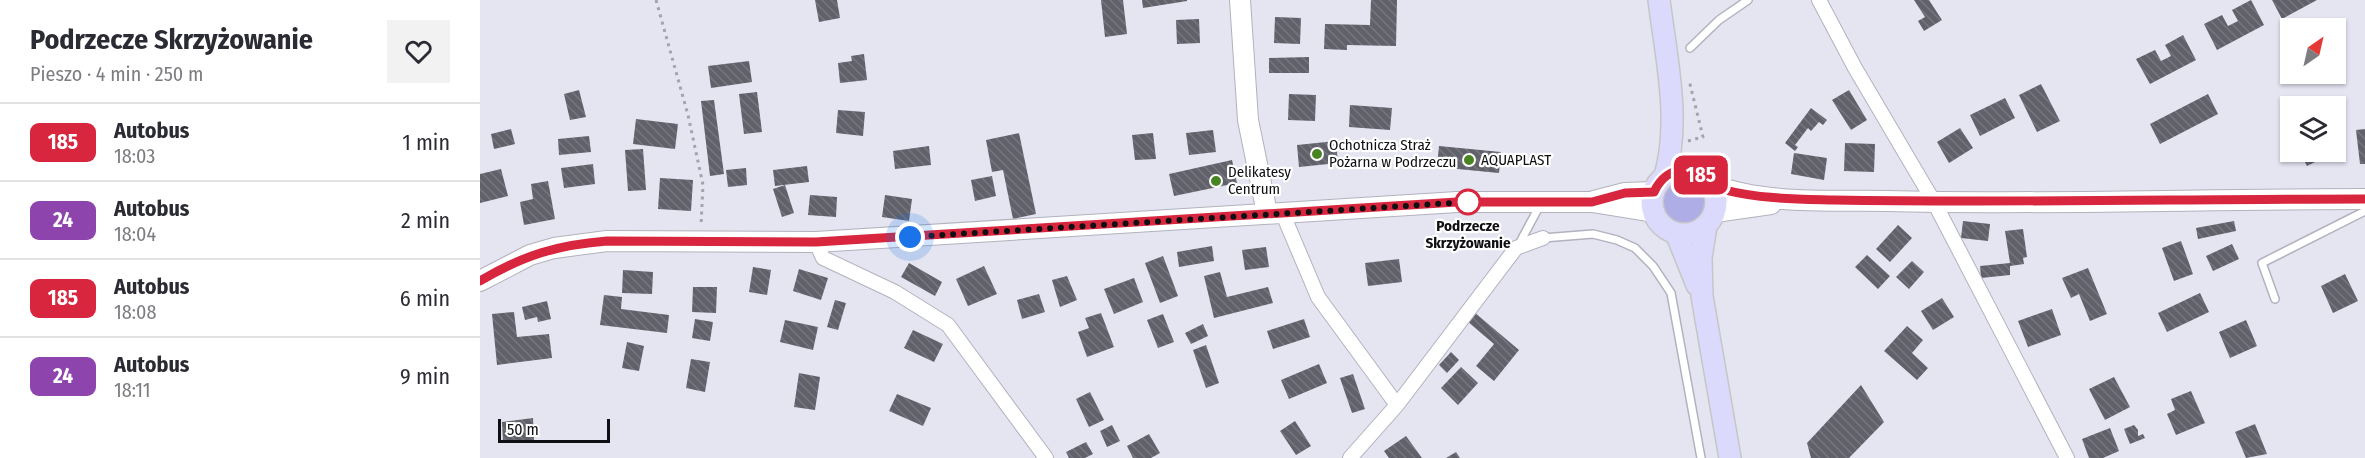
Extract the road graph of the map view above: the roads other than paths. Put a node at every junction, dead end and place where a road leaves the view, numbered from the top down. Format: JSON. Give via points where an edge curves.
{"nodes":[{"id":1,"x":1240,"y":0,"type":"edge"},
{"id":2,"x":1659,"y":0,"type":"edge"},
{"id":3,"x":1748,"y":0,"type":"edge"},
{"id":4,"x":1819,"y":0,"type":"edge"},
{"id":5,"x":1690,"y":48,"type":"dead end"},
{"id":6,"x":1672,"y":107,"type":"junction"},
{"id":7,"x":1703,"y":178,"type":"junction"},
{"id":8,"x":1658,"y":193,"type":"junction"},
{"id":9,"x":1800,"y":199,"type":"junction"},
{"id":10,"x":2365,"y":199,"type":"edge"},
{"id":11,"x":1542,"y":201,"type":"junction"},
{"id":12,"x":1934,"y":202,"type":"junction"},
{"id":13,"x":2365,"y":211,"type":"edge"},
{"id":14,"x":1275,"y":212,"type":"junction"},
{"id":15,"x":1710,"y":219,"type":"junction"},
{"id":16,"x":1676,"y":233,"type":"junction"},
{"id":17,"x":1543,"y":238,"type":"joint"},
{"id":18,"x":816,"y":242,"type":"junction"},
{"id":19,"x":1516,"y":248,"type":"junction"},
{"id":20,"x":480,"y":281,"type":"edge"},
{"id":21,"x":1702,"y":296,"type":"junction"},
{"id":22,"x":2275,"y":299,"type":"dead end"},
{"id":23,"x":1397,"y":405,"type":"junction"},
{"id":24,"x":1046,"y":458,"type":"edge"},
{"id":25,"x":1350,"y":458,"type":"edge"},
{"id":26,"x":1701,"y":458,"type":"edge"},
{"id":27,"x":1730,"y":458,"type":"edge"},
{"id":28,"x":2067,"y":458,"type":"edge"}],
"edges":[{"from":1,"to":14,"type":"street","via":[[1248,120]]},
{"from":2,"to":6,"type":"main road"},
{"from":3,"to":5,"type":"lane","via":[[1719,20]]},
{"from":4,"to":12,"type":"street"},
{"from":6,"to":7,"type":"main road","via":[[1689,162]]},
{"from":6,"to":8,"type":"main road","via":[[1669,163]]},
{"from":7,"to":8,"type":"main road","via":[[1685,170]]},
{"from":7,"to":9,"type":"street","via":[[1743,194]]},
{"from":7,"to":15,"type":"main road","via":[[1716,203]]},
{"from":8,"to":11,"type":"street","via":[[1625,193],[1592,202]]},
{"from":8,"to":16,"type":"main road","via":[[1666,228]]},
{"from":9,"to":12,"type":"street"},
{"from":9,"to":15,"type":"street"},
{"from":10,"to":12,"type":"street"},
{"from":11,"to":14,"type":"street"},
{"from":11,"to":19,"type":"lane"},
{"from":12,"to":28,"type":"street"},
{"from":13,"to":22,"type":"lane","via":[[2262,263]]},
{"from":14,"to":18,"type":"street"},
{"from":14,"to":23,"type":"street","via":[[1318,297]]},
{"from":15,"to":16,"type":"main road","via":[[1686,234]]},
{"from":15,"to":21,"type":"main road","via":[[1702,238]]},
{"from":16,"to":21,"type":"main road"},
{"from":17,"to":19,"type":"street"},
{"from":17,"to":26,"type":"lane","via":[[1593,234],[1617,240],[1635,248],[1653,266],[1671,293]]},
{"from":18,"to":20,"type":"street","via":[[607,241],[530,255]]},
{"from":18,"to":24,"type":"street","via":[[823,258],[895,292],[948,326]]},
{"from":19,"to":23,"type":"street"},
{"from":21,"to":27,"type":"main road"},
{"from":23,"to":25,"type":"street"}]}
